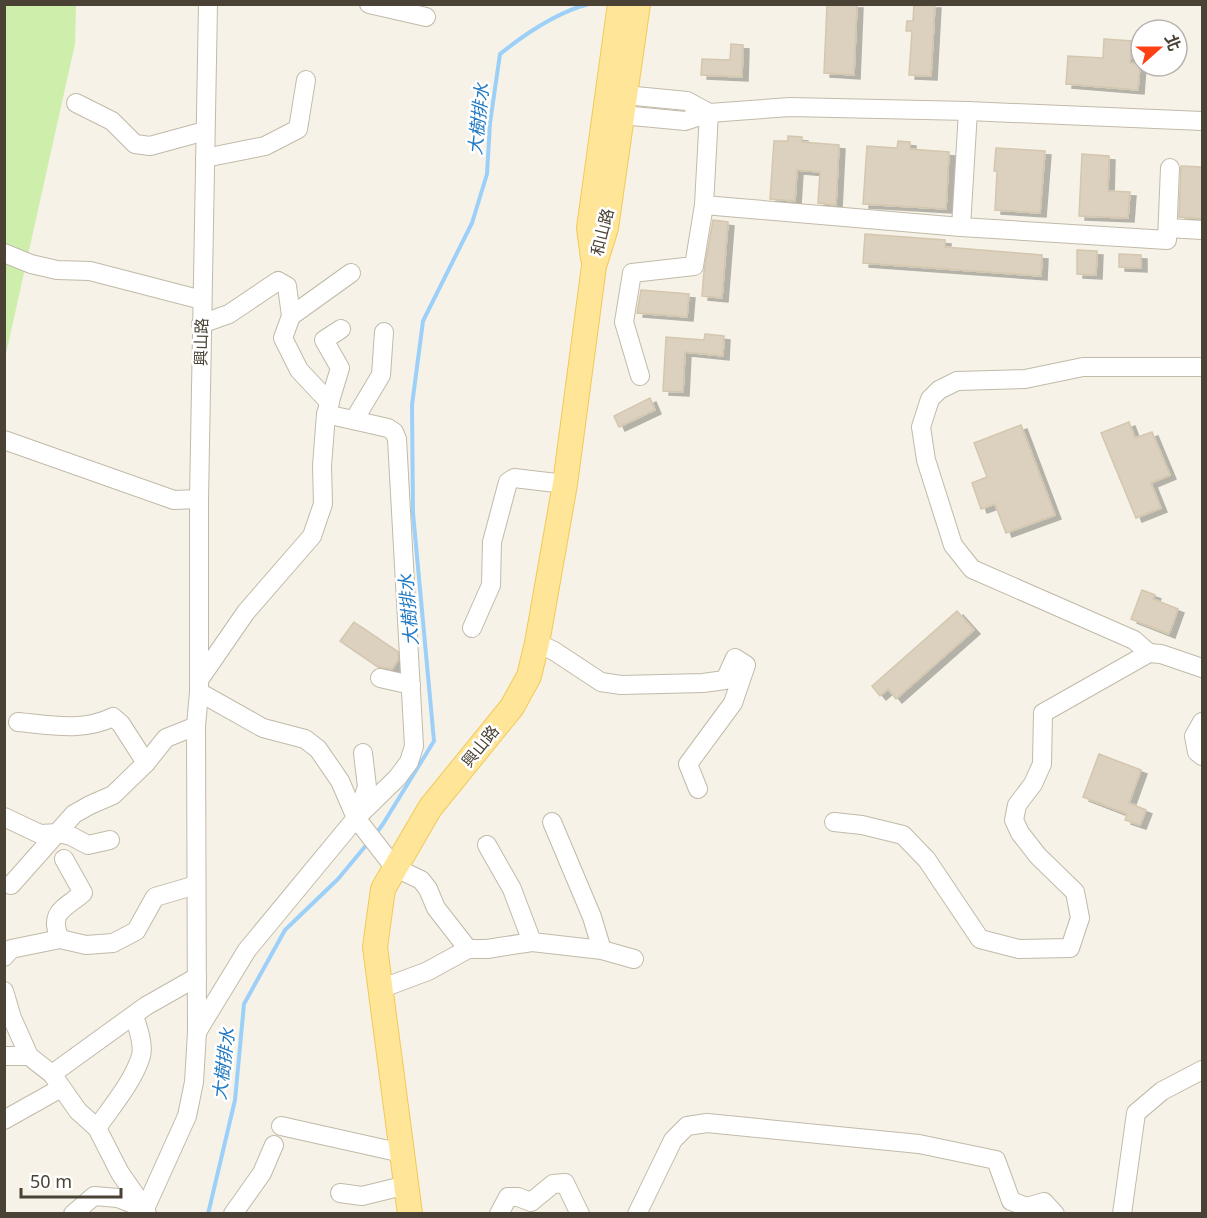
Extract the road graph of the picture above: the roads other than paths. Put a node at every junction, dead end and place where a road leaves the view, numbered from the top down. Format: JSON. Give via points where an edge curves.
{"nodes":[{"id":1,"x":208,"y":4,"type":"edge"},
{"id":2,"x":369,"y":4,"type":"edge"},
{"id":3,"x":628,"y":12,"type":"edge"},
{"id":4,"x":426,"y":17,"type":"dead end"},
{"id":5,"x":306,"y":80,"type":"dead end"},
{"id":6,"x":76,"y":103,"type":"dead end"},
{"id":7,"x":618,"y":104,"type":"junction"},
{"id":8,"x":968,"y":111,"type":"junction"},
{"id":9,"x":709,"y":113,"type":"junction"},
{"id":10,"x":1203,"y":121,"type":"edge"},
{"id":11,"x":206,"y":131,"type":"junction"},
{"id":12,"x":205,"y":158,"type":"junction"},
{"id":13,"x":1170,"y":168,"type":"dead end"},
{"id":14,"x":704,"y":205,"type":"junction"},
{"id":15,"x":961,"y":227,"type":"junction"},
{"id":16,"x":1168,"y":228,"type":"junction"},
{"id":17,"x":1203,"y":230,"type":"edge"},
{"id":18,"x":4,"y":254,"type":"edge"},
{"id":19,"x":594,"y":266,"type":"joint"},
{"id":20,"x":351,"y":273,"type":"dead end"},
{"id":21,"x":202,"y":300,"type":"junction"},
{"id":22,"x":291,"y":316,"type":"junction"},
{"id":23,"x":201,"y":324,"type":"junction"},
{"id":24,"x":341,"y":329,"type":"dead end"},
{"id":25,"x":384,"y":332,"type":"dead end"},
{"id":26,"x":1203,"y":367,"type":"edge"},
{"id":27,"x":640,"y":376,"type":"dead end"},
{"id":28,"x":328,"y":409,"type":"junction"},
{"id":29,"x":354,"y":420,"type":"junction"},
{"id":30,"x":4,"y":440,"type":"edge"},
{"id":31,"x":566,"y":484,"type":"junction"},
{"id":32,"x":199,"y":498,"type":"junction"},
{"id":33,"x":472,"y":628,"type":"dead end"},
{"id":34,"x":537,"y":643,"type":"junction"},
{"id":35,"x":1149,"y":654,"type":"junction"},
{"id":36,"x":1203,"y":668,"type":"edge"},
{"id":37,"x":380,"y":678,"type":"dead end"},
{"id":38,"x":411,"y":685,"type":"junction"},
{"id":39,"x":199,"y":686,"type":"junction"},
{"id":40,"x":18,"y":722,"type":"dead end"},
{"id":41,"x":1203,"y":722,"type":"edge"},
{"id":42,"x":196,"y":726,"type":"junction"},
{"id":43,"x":363,"y":753,"type":"dead end"},
{"id":44,"x":1203,"y":756,"type":"edge"},
{"id":45,"x":146,"y":764,"type":"junction"},
{"id":46,"x":698,"y":789,"type":"dead end"},
{"id":47,"x":4,"y":817,"type":"edge"},
{"id":48,"x":356,"y":818,"type":"junction"},
{"id":49,"x":552,"y":822,"type":"dead end"},
{"id":50,"x":834,"y":822,"type":"dead end"},
{"id":51,"x":59,"y":833,"type":"junction"},
{"id":52,"x":110,"y":840,"type":"dead end"},
{"id":53,"x":487,"y":845,"type":"dead end"},
{"id":54,"x":64,"y":859,"type":"dead end"},
{"id":55,"x":387,"y":859,"type":"junction"},
{"id":56,"x":11,"y":885,"type":"dead end"},
{"id":57,"x":196,"y":885,"type":"junction"},
{"id":58,"x":60,"y":939,"type":"junction"},
{"id":59,"x":532,"y":942,"type":"junction"},
{"id":60,"x":468,"y":948,"type":"junction"},
{"id":61,"x":603,"y":950,"type":"junction"},
{"id":62,"x":7,"y":952,"type":"edge"},
{"id":63,"x":634,"y":959,"type":"dead end"},
{"id":64,"x":197,"y":977,"type":"junction"},
{"id":65,"x":380,"y":989,"type":"junction"},
{"id":66,"x":4,"y":991,"type":"edge"},
{"id":67,"x":134,"y":1016,"type":"junction"},
{"id":68,"x":197,"y":1032,"type":"junction"},
{"id":69,"x":4,"y":1056,"type":"edge"},
{"id":70,"x":29,"y":1056,"type":"junction"},
{"id":71,"x":1203,"y":1070,"type":"edge"},
{"id":72,"x":57,"y":1081,"type":"junction"},
{"id":73,"x":4,"y":1120,"type":"edge"},
{"id":74,"x":281,"y":1126,"type":"dead end"},
{"id":75,"x":97,"y":1128,"type":"junction"},
{"id":76,"x":274,"y":1145,"type":"dead end"},
{"id":77,"x":402,"y":1153,"type":"junction"},
{"id":78,"x":407,"y":1185,"type":"junction"},
{"id":79,"x":340,"y":1193,"type":"dead end"},
{"id":80,"x":146,"y":1211,"type":"edge"},
{"id":81,"x":73,"y":1214,"type":"edge"},
{"id":82,"x":233,"y":1214,"type":"edge"},
{"id":83,"x":410,"y":1214,"type":"edge"},
{"id":84,"x":499,"y":1214,"type":"edge"},
{"id":85,"x":580,"y":1214,"type":"edge"},
{"id":86,"x":637,"y":1214,"type":"edge"},
{"id":87,"x":1055,"y":1214,"type":"edge"},
{"id":88,"x":1122,"y":1214,"type":"edge"}],
"edges":[{"from":1,"to":11,"type":"street","name":"興山路"},
{"from":2,"to":4,"type":"street"},
{"from":3,"to":7,"type":"main road","name":"和山路"},
{"from":5,"to":12,"type":"street","via":[[298,129],[265,146]]},
{"from":6,"to":11,"type":"street","via":[[112,121],[135,144],[150,146]]},
{"from":7,"to":9,"type":"street","via":[[685,121]]},
{"from":7,"to":19,"type":"main road","name":"和山路","via":[[589,228]]},
{"from":8,"to":9,"type":"street","via":[[790,107]]},
{"from":8,"to":10,"type":"street"},
{"from":8,"to":15,"type":"street"},
{"from":9,"to":14,"type":"street"},
{"from":11,"to":12,"type":"street","name":"興山路"},
{"from":12,"to":21,"type":"street","name":"興山路"},
{"from":13,"to":16,"type":"street"},
{"from":14,"to":15,"type":"street"},
{"from":14,"to":27,"type":"street","via":[[694,266],[632,273],[624,322]]},
{"from":15,"to":16,"type":"street","via":[[1167,240]]},
{"from":16,"to":17,"type":"street"},
{"from":18,"to":21,"type":"street","via":[[31,264],[90,271]]},
{"from":19,"to":31,"type":"main road","name":"興山路"},
{"from":20,"to":22,"type":"street"},
{"from":21,"to":23,"type":"street","name":"興山路"},
{"from":22,"to":23,"type":"street","via":[[287,286],[278,281],[229,314]]},
{"from":22,"to":28,"type":"street","via":[[283,338],[299,370]]},
{"from":23,"to":32,"type":"street","name":"興山路"},
{"from":24,"to":28,"type":"street","name":"興山路","via":[[324,340],[340,368]]},
{"from":25,"to":29,"type":"street","via":[[381,375]]},
{"from":26,"to":35,"type":"street","via":[[1083,367],[1025,379],[957,381],[930,399],[921,427],[926,460],[953,545],[972,569],[1134,640]]},
{"from":28,"to":29,"type":"street"},
{"from":28,"to":39,"type":"street","name":"興山路","via":[[323,504],[312,536],[246,612]]},
{"from":29,"to":38,"type":"street","via":[[388,428],[397,439]]},
{"from":30,"to":32,"type":"street","via":[[174,500]]},
{"from":31,"to":33,"type":"street","via":[[514,478],[508,482],[492,542],[491,585]]},
{"from":31,"to":34,"type":"main road","name":"興山路"},
{"from":32,"to":39,"type":"street","name":"興山路"},
{"from":34,"to":46,"type":"street","via":[[601,682],[621,685],[725,680],[735,658],[746,665],[732,703],[688,764]]},
{"from":34,"to":55,"type":"main road","name":"興山路","via":[[529,676],[512,707]]},
{"from":35,"to":36,"type":"street","via":[[1161,654]]},
{"from":35,"to":50,"type":"street","via":[[1043,713],[1042,764],[1017,805],[1014,820],[1020,833],[1075,892],[1080,918],[1070,948],[1019,949],[980,939],[927,860],[903,835]]},
{"from":37,"to":38,"type":"street"},
{"from":38,"to":48,"type":"street","via":[[414,746],[409,762]]},
{"from":39,"to":42,"type":"street","name":"興山路"},
{"from":39,"to":48,"type":"street","via":[[263,728],[305,739],[318,749],[340,781]]},
{"from":40,"to":45,"type":"street","via":[[82,727],[113,717]]},
{"from":41,"to":44,"type":"street","via":[[1194,736],[1197,752]]},
{"from":42,"to":45,"type":"street","via":[[166,738]]},
{"from":42,"to":57,"type":"street","name":"興山路"},
{"from":43,"to":48,"type":"street","via":[[367,788]]},
{"from":45,"to":51,"type":"street","via":[[113,795],[74,814]]},
{"from":47,"to":51,"type":"street","via":[[40,834]]},
{"from":48,"to":55,"type":"street"},
{"from":48,"to":68,"type":"street","via":[[247,950]]},
{"from":49,"to":61,"type":"street"},
{"from":51,"to":52,"type":"street","via":[[88,845]]},
{"from":51,"to":56,"type":"street"},
{"from":53,"to":59,"type":"street","via":[[512,889]]},
{"from":54,"to":58,"type":"street","via":[[83,893],[56,915],[54,926]]},
{"from":55,"to":60,"type":"street","via":[[421,880],[436,908]]},
{"from":55,"to":65,"type":"main road","name":"興山路","via":[[375,946]]},
{"from":57,"to":58,"type":"street","via":[[154,897],[136,932],[112,943],[86,945]]},
{"from":57,"to":64,"type":"street","name":"興山路"},
{"from":58,"to":62,"type":"street"},
{"from":59,"to":60,"type":"street"},
{"from":59,"to":61,"type":"street"},
{"from":60,"to":65,"type":"street","via":[[428,971]]},
{"from":61,"to":63,"type":"street"},
{"from":64,"to":67,"type":"street"},
{"from":64,"to":68,"type":"street","name":"興山路"},
{"from":65,"to":77,"type":"main road","name":"興山路"},
{"from":66,"to":70,"type":"street"},
{"from":67,"to":72,"type":"street"},
{"from":67,"to":75,"type":"street","via":[[141,1055]]},
{"from":68,"to":80,"type":"street","name":"興山路","via":[[194,1083],[187,1116]]},
{"from":69,"to":70,"type":"street"},
{"from":70,"to":72,"type":"street"},
{"from":71,"to":88,"type":"street","via":[[1162,1091],[1136,1113]]},
{"from":72,"to":73,"type":"street"},
{"from":72,"to":75,"type":"street","via":[[78,1111]]},
{"from":74,"to":77,"type":"street"},
{"from":75,"to":80,"type":"street","via":[[120,1173]]},
{"from":76,"to":82,"type":"street","via":[[262,1173]]},
{"from":77,"to":78,"type":"main road","name":"興山路"},
{"from":78,"to":79,"type":"street","via":[[362,1196]]},
{"from":78,"to":83,"type":"main road","name":"興山路"},
{"from":80,"to":81,"type":"street","via":[[118,1198],[94,1196]]},
{"from":84,"to":85,"type":"street","via":[[508,1197],[531,1202],[553,1184],[565,1184]]},
{"from":86,"to":87,"type":"street","via":[[673,1140],[687,1126],[707,1123],[919,1143],[996,1160],[1011,1201],[1027,1206],[1044,1202]]}]}
